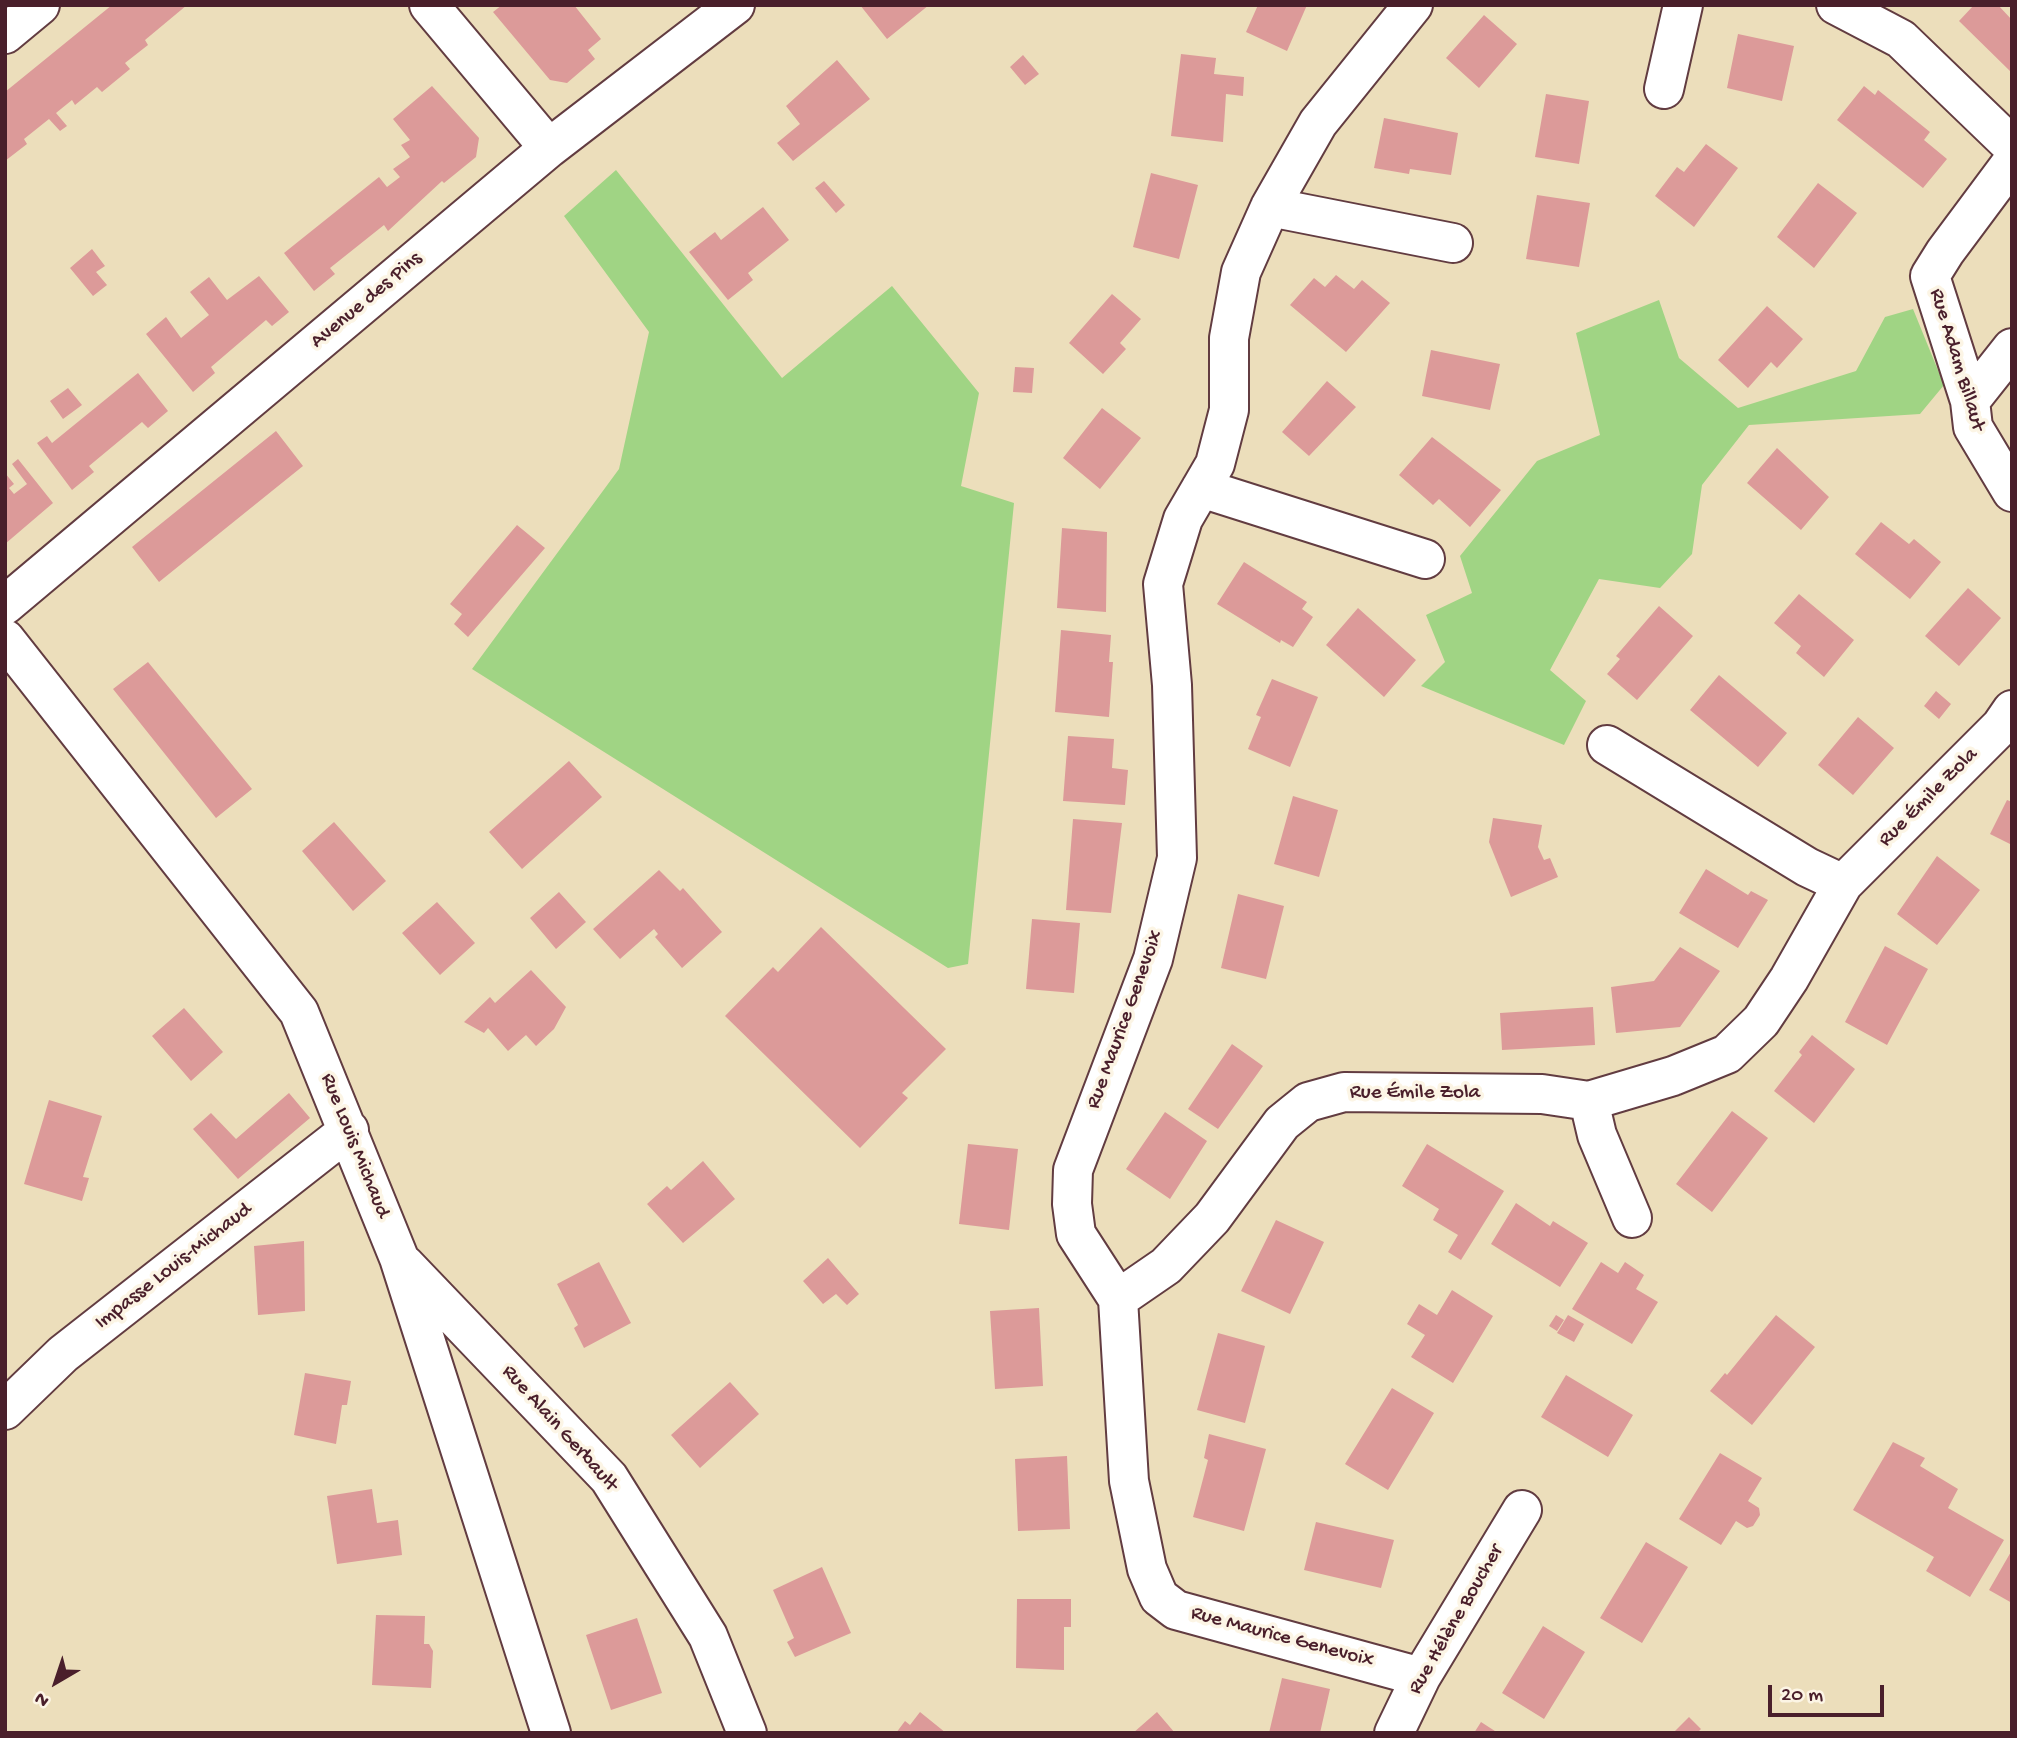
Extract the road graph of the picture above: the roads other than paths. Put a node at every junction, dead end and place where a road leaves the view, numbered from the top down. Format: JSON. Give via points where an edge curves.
{"nodes":[{"id":1,"x":40,"y":5,"type":"edge"},
{"id":2,"x":429,"y":5,"type":"edge"},
{"id":3,"x":735,"y":5,"type":"edge"},
{"id":4,"x":1413,"y":5,"type":"edge"},
{"id":5,"x":1683,"y":5,"type":"edge"},
{"id":6,"x":1836,"y":5,"type":"edge"},
{"id":7,"x":5,"y":34,"type":"edge"},
{"id":8,"x":1664,"y":89,"type":"dead end"},
{"id":9,"x":2012,"y":146,"type":"edge"},
{"id":10,"x":550,"y":148,"type":"junction"},
{"id":11,"x":2012,"y":162,"type":"edge"},
{"id":12,"x":1270,"y":207,"type":"junction"},
{"id":13,"x":1453,"y":243,"type":"dead end"},
{"id":14,"x":2012,"y":348,"type":"edge"},
{"id":15,"x":1970,"y":401,"type":"junction"},
{"id":16,"x":1201,"y":488,"type":"junction"},
{"id":17,"x":2012,"y":492,"type":"edge"},
{"id":18,"x":1425,"y":559,"type":"dead end"},
{"id":19,"x":5,"y":605,"type":"edge"},
{"id":20,"x":5,"y":639,"type":"edge"},
{"id":21,"x":2012,"y":710,"type":"edge"},
{"id":22,"x":1607,"y":745,"type":"dead end"},
{"id":23,"x":1843,"y":884,"type":"junction"},
{"id":24,"x":1589,"y":1101,"type":"junction"},
{"id":25,"x":349,"y":1130,"type":"junction"},
{"id":26,"x":1632,"y":1217,"type":"dead end"},
{"id":27,"x":399,"y":1258,"type":"junction"},
{"id":28,"x":1118,"y":1299,"type":"junction"},
{"id":29,"x":5,"y":1410,"type":"edge"},
{"id":30,"x":1522,"y":1510,"type":"dead end"},
{"id":31,"x":1421,"y":1677,"type":"junction"},
{"id":32,"x":551,"y":1733,"type":"edge"},
{"id":33,"x":747,"y":1733,"type":"edge"},
{"id":34,"x":1394,"y":1733,"type":"edge"}],
"edges":[{"from":1,"to":7,"type":"street"},
{"from":2,"to":10,"type":"street"},
{"from":3,"to":10,"type":"street","name":"Avenue des Pins"},
{"from":4,"to":12,"type":"street","name":"Rue Maurice Genevoix","via":[[1318,123]]},
{"from":5,"to":8,"type":"street"},
{"from":6,"to":9,"type":"street","via":[[1901,39]]},
{"from":10,"to":19,"type":"street","name":"Avenue des Pins"},
{"from":11,"to":15,"type":"street","name":"Rue Adam Billaut","via":[[1930,276]]},
{"from":12,"to":13,"type":"street"},
{"from":12,"to":16,"type":"street","name":"Rue Maurice Genevoix","via":[[1241,272],[1229,338],[1229,410],[1215,464]]},
{"from":14,"to":15,"type":"street"},
{"from":15,"to":17,"type":"street","name":"Rue Adam Billaut","via":[[1973,427]]},
{"from":16,"to":18,"type":"street"},
{"from":16,"to":28,"type":"street","name":"Rue Maurice Genevoix","via":[[1183,519],[1163,584],[1172,685],[1177,858],[1153,959],[1073,1170],[1076,1234]]},
{"from":20,"to":25,"type":"street","name":"Rue Louis Michaud","via":[[299,1012]]},
{"from":21,"to":23,"type":"street","name":"Rue Émile Zola"},
{"from":22,"to":23,"type":"street","via":[[1797,861]]},
{"from":23,"to":24,"type":"street","name":"Rue Émile Zola","via":[[1761,1021],[1727,1054],[1674,1076]]},
{"from":24,"to":26,"type":"street","via":[[1597,1135]]},
{"from":24,"to":28,"type":"street","name":"Rue Émile Zola","via":[[1542,1094],[1344,1092],[1308,1102],[1282,1123],[1212,1218],[1166,1266]]},
{"from":25,"to":27,"type":"street","name":"Rue Louis Michaud"},
{"from":25,"to":29,"type":"street","name":"Impasse Louis-Michaud","via":[[63,1354]]},
{"from":27,"to":32,"type":"street","name":"Rue Louis Michaud"},
{"from":27,"to":33,"type":"street","name":"Rue Alain Gerbault","via":[[609,1478],[708,1636]]},
{"from":28,"to":31,"type":"street","name":"Rue Maurice Genevoix","via":[[1129,1481],[1147,1569],[1158,1597],[1176,1610]]},
{"from":30,"to":31,"type":"street","name":"Rue Hélène Boucher"},
{"from":31,"to":34,"type":"street","name":"Rue Hélène Boucher"}]}
